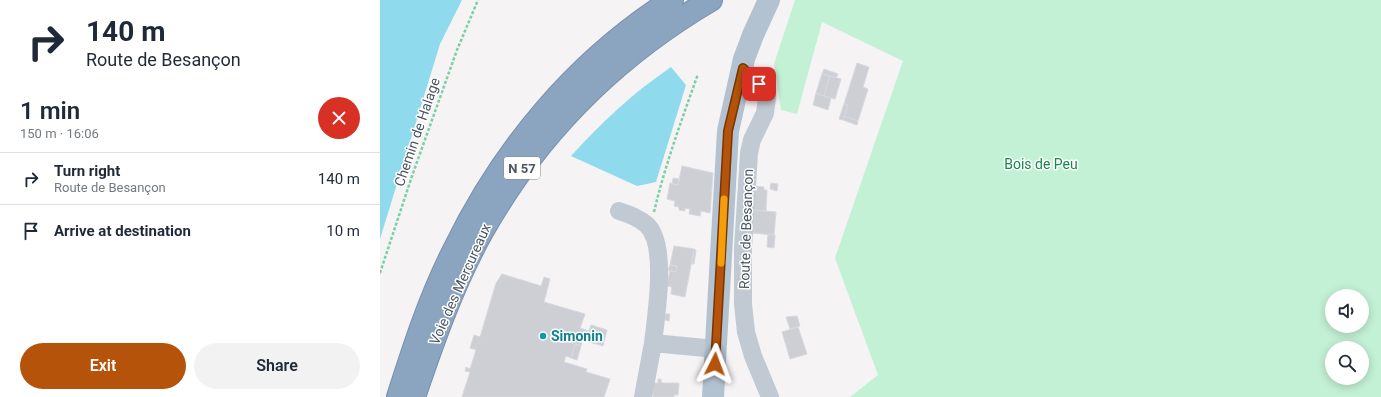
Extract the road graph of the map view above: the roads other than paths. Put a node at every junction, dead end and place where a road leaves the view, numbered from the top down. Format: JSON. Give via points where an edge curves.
{"nodes":[{"id":1,"x":672,"y":0,"type":"edge"},
{"id":2,"x":711,"y":0,"type":"edge"},
{"id":3,"x":769,"y":0,"type":"edge"},
{"id":4,"x":743,"y":68,"type":"junction"},
{"id":5,"x":619,"y":211,"type":"dead end"},
{"id":6,"x":653,"y":344,"type":"junction"},
{"id":7,"x":716,"y":349,"type":"junction"},
{"id":8,"x":714,"y":387,"type":"edge"},
{"id":9,"x":398,"y":397,"type":"edge"},
{"id":10,"x":414,"y":397,"type":"edge"},
{"id":11,"x":643,"y":397,"type":"edge"},
{"id":12,"x":770,"y":397,"type":"edge"}],
"edges":[{"from":1,"to":9,"type":"highway","name":"Voie des Mercureaux","number":"N 57","via":[[636,25],[591,62],[550,104],[513,150],[481,199],[453,251],[428,311]]},
{"from":2,"to":10,"type":"highway","name":"Voie des Mercureaux","number":"N 57","via":[[647,42],[604,78],[563,118],[527,161],[495,209],[468,258],[435,336]]},
{"from":3,"to":4,"type":"main road","via":[[753,35]]},
{"from":4,"to":7,"type":"main road","via":[[728,131]]},
{"from":4,"to":12,"type":"street","name":"Route de Besançon","via":[[759,84],[767,98],[765,113],[752,140],[749,153],[743,248],[746,332]]},
{"from":5,"to":6,"type":"street","via":[[639,220],[654,236],[660,268]]},
{"from":6,"to":7,"type":"street"},
{"from":6,"to":11,"type":"street"},
{"from":7,"to":8,"type":"main road"}]}
